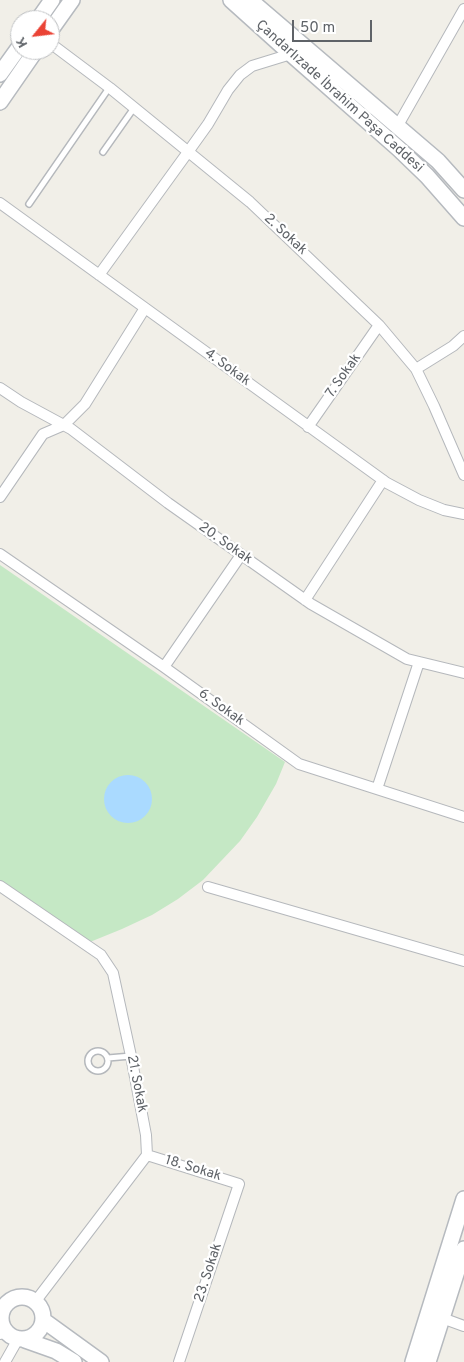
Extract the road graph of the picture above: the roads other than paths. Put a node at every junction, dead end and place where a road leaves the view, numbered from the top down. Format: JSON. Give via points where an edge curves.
{"nodes":[{"id":1,"x":72,"y":0,"type":"edge"},
{"id":2,"x":232,"y":0,"type":"edge"},
{"id":3,"x":250,"y":0,"type":"edge"},
{"id":4,"x":464,"y":9,"type":"edge"},
{"id":5,"x":60,"y":16,"type":"edge"},
{"id":6,"x":60,"y":50,"type":"edge"},
{"id":7,"x":291,"y":54,"type":"junction"},
{"id":8,"x":10,"y":60,"type":"edge"},
{"id":9,"x":29,"y":60,"type":"edge"},
{"id":10,"x":0,"y":74,"type":"edge"},
{"id":11,"x":110,"y":88,"type":"junction"},
{"id":12,"x":0,"y":102,"type":"edge"},
{"id":13,"x":134,"y":108,"type":"junction"},
{"id":14,"x":397,"y":127,"type":"junction"},
{"id":15,"x":103,"y":152,"type":"dead end"},
{"id":16,"x":188,"y":152,"type":"junction"},
{"id":17,"x":464,"y":190,"type":"edge"},
{"id":18,"x":0,"y":203,"type":"edge"},
{"id":19,"x":29,"y":204,"type":"dead end"},
{"id":20,"x":464,"y":218,"type":"edge"},
{"id":21,"x":99,"y":275,"type":"junction"},
{"id":22,"x":145,"y":308,"type":"junction"},
{"id":23,"x":379,"y":325,"type":"junction"},
{"id":24,"x":464,"y":336,"type":"edge"},
{"id":25,"x":416,"y":369,"type":"junction"},
{"id":26,"x":0,"y":388,"type":"edge"},
{"id":27,"x":64,"y":425,"type":"junction"},
{"id":28,"x":308,"y":427,"type":"junction"},
{"id":29,"x":464,"y":475,"type":"edge"},
{"id":30,"x":383,"y":480,"type":"junction"},
{"id":31,"x":0,"y":497,"type":"edge"},
{"id":32,"x":464,"y":514,"type":"edge"},
{"id":33,"x":0,"y":554,"type":"edge"},
{"id":34,"x":241,"y":555,"type":"junction"},
{"id":35,"x":305,"y":600,"type":"junction"},
{"id":36,"x":419,"y":662,"type":"junction"},
{"id":37,"x":164,"y":667,"type":"junction"},
{"id":38,"x":464,"y":673,"type":"edge"},
{"id":39,"x":378,"y":789,"type":"junction"},
{"id":40,"x":464,"y":817,"type":"edge"},
{"id":41,"x":0,"y":886,"type":"edge"},
{"id":42,"x":208,"y":886,"type":"dead end"},
{"id":43,"x":464,"y":961,"type":"edge"},
{"id":44,"x":131,"y":1056,"type":"junction"},
{"id":45,"x":108,"y":1058,"type":"junction"},
{"id":46,"x":147,"y":1155,"type":"junction"},
{"id":47,"x":239,"y":1184,"type":"joint"},
{"id":48,"x":464,"y":1199,"type":"edge"},
{"id":49,"x":464,"y":1249,"type":"edge"},
{"id":50,"x":5,"y":1298,"type":"edge"},
{"id":51,"x":35,"y":1302,"type":"junction"},
{"id":52,"x":442,"y":1318,"type":"junction"},
{"id":53,"x":43,"y":1320,"type":"junction"},
{"id":54,"x":1,"y":1324,"type":"edge"},
{"id":55,"x":464,"y":1326,"type":"edge"},
{"id":56,"x":21,"y":1339,"type":"junction"},
{"id":57,"x":5,"y":1362,"type":"edge"},
{"id":58,"x":74,"y":1362,"type":"edge"},
{"id":59,"x":101,"y":1362,"type":"edge"},
{"id":60,"x":179,"y":1362,"type":"edge"},
{"id":61,"x":413,"y":1362,"type":"edge"},
{"id":62,"x":428,"y":1362,"type":"edge"}],
"edges":[{"from":1,"to":5,"type":"main road"},
{"from":2,"to":7,"type":"main road","name":"Çandarlızade İbrahim Paşa Caddesi"},
{"from":3,"to":14,"type":"main road","name":"Çandarlızade İbrahim Paşa Caddesi"},
{"from":4,"to":14,"type":"street"},
{"from":6,"to":11,"type":"street","name":"2. Sokak"},
{"from":7,"to":16,"type":"street","via":[[252,66],[240,75]]},
{"from":7,"to":20,"type":"main road","name":"Çandarlızade İbrahim Paşa Caddesi","via":[[399,149]]},
{"from":8,"to":10,"type":"main road"},
{"from":9,"to":12,"type":"main road"},
{"from":11,"to":13,"type":"street","name":"2. Sokak"},
{"from":11,"to":19,"type":"lane"},
{"from":13,"to":15,"type":"lane"},
{"from":13,"to":16,"type":"street","name":"2. Sokak"},
{"from":14,"to":17,"type":"main road","name":"Çandarlızade İbrahim Paşa Caddesi","via":[[438,162]]},
{"from":16,"to":21,"type":"street"},
{"from":16,"to":23,"type":"street","name":"2. Sokak","via":[[250,202]]},
{"from":18,"to":21,"type":"street","name":"4. Sokak"},
{"from":21,"to":22,"type":"street","name":"4. Sokak"},
{"from":22,"to":27,"type":"street","via":[[85,404]]},
{"from":22,"to":28,"type":"street","name":"4. Sokak"},
{"from":23,"to":25,"type":"street","name":"2. Sokak"},
{"from":23,"to":28,"type":"street","name":"7. Sokak"},
{"from":24,"to":25,"type":"street"},
{"from":25,"to":29,"type":"street","name":"2. Sokak"},
{"from":26,"to":27,"type":"street","name":"20. Sokak"},
{"from":27,"to":31,"type":"street","via":[[43,434]]},
{"from":27,"to":34,"type":"street","name":"20. Sokak"},
{"from":28,"to":30,"type":"street","name":"4. Sokak"},
{"from":30,"to":32,"type":"street","name":"4. Sokak","via":[[419,500]]},
{"from":30,"to":35,"type":"street"},
{"from":33,"to":37,"type":"street","name":"6. Sokak"},
{"from":34,"to":35,"type":"street","name":"20. Sokak"},
{"from":34,"to":37,"type":"street"},
{"from":35,"to":36,"type":"street","name":"20. Sokak","via":[[407,659]]},
{"from":36,"to":38,"type":"street","name":"20. Sokak"},
{"from":36,"to":39,"type":"street"},
{"from":37,"to":39,"type":"street","name":"6. Sokak","via":[[299,764]]},
{"from":39,"to":40,"type":"street","name":"6. Sokak"},
{"from":41,"to":44,"type":"street","name":"21. Sokak","via":[[101,955],[113,973]]},
{"from":42,"to":43,"type":"street"},
{"from":44,"to":45,"type":"lane"},
{"from":44,"to":46,"type":"street","name":"21. Sokak"},
{"from":45,"to":45,"type":"lane","via":[[101,1051],[94,1051],[89,1056],[88,1066],[100,1071],[106,1068]]},
{"from":46,"to":47,"type":"street","name":"18. Sokak"},
{"from":46,"to":51,"type":"street"},
{"from":47,"to":60,"type":"street","name":"23. Sokak"},
{"from":48,"to":61,"type":"main road"},
{"from":49,"to":52,"type":"main road"},
{"from":50,"to":51,"type":"main road","via":[[22,1297]]},
{"from":50,"to":54,"type":"main road"},
{"from":51,"to":53,"type":"main road","via":[[40,1307]]},
{"from":52,"to":55,"type":"street"},
{"from":52,"to":62,"type":"main road"},
{"from":53,"to":56,"type":"main road","via":[[38,1333],[32,1338]]},
{"from":53,"to":59,"type":"main road"},
{"from":54,"to":56,"type":"main road","via":[[11,1336]]},
{"from":56,"to":57,"type":"street"},
{"from":56,"to":58,"type":"main road","via":[[56,1351]]}]}
